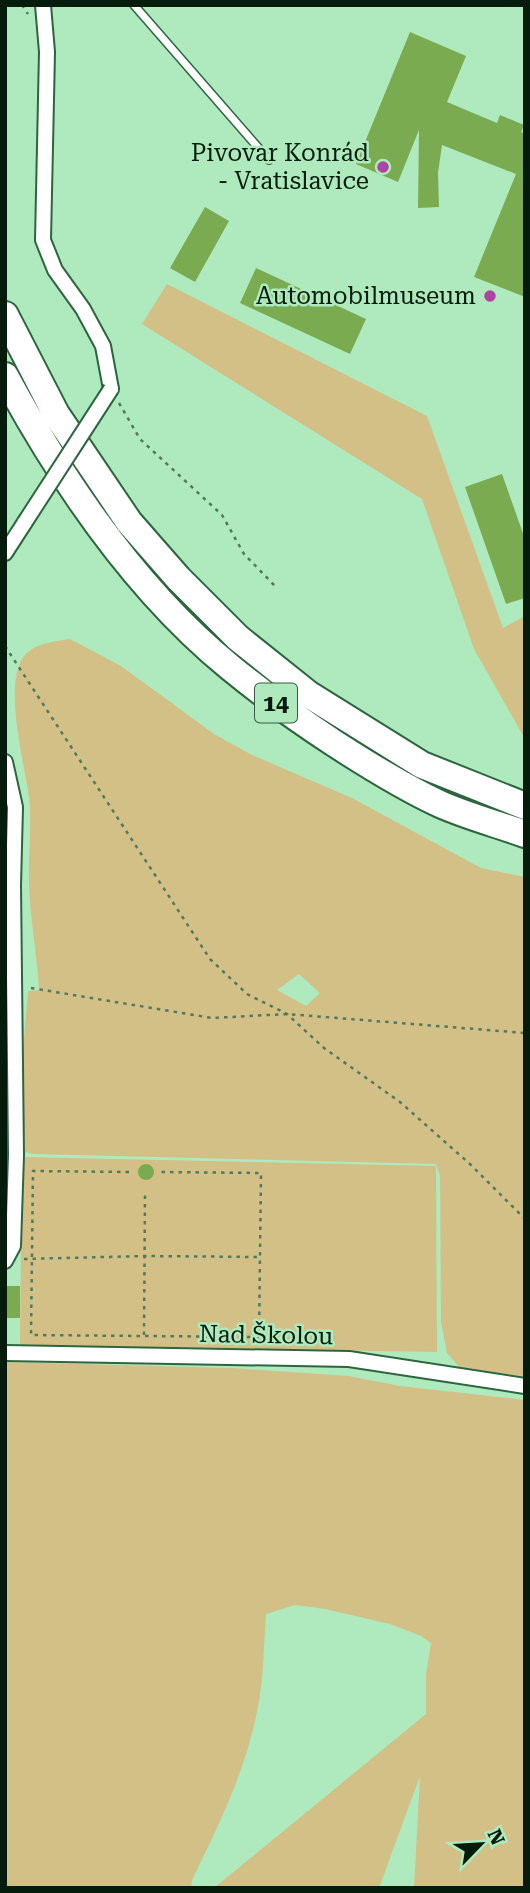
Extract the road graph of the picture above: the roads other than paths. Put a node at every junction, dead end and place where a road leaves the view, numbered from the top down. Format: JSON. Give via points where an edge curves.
{"nodes":[{"id":1,"x":43,"y":5,"type":"edge"},
{"id":2,"x":134,"y":5,"type":"edge"},
{"id":3,"x":269,"y":160,"type":"dead end"},
{"id":4,"x":5,"y":315,"type":"edge"},
{"id":5,"x":5,"y":376,"type":"edge"},
{"id":6,"x":5,"y":553,"type":"edge"},
{"id":7,"x":5,"y":762,"type":"edge"},
{"id":8,"x":525,"y":806,"type":"edge"},
{"id":9,"x":525,"y":834,"type":"edge"},
{"id":10,"x":9,"y":961,"type":"edge"},
{"id":11,"x":13,"y":1260,"type":"edge"},
{"id":12,"x":5,"y":1353,"type":"edge"},
{"id":13,"x":525,"y":1386,"type":"edge"}],
"edges":[{"from":1,"to":6,"type":"street","bridge":true,"via":[[47,52],[43,240],[55,270],[103,346],[111,388]]},
{"from":2,"to":3,"type":"lane"},
{"from":4,"to":8,"type":"highway","number":"14","via":[[56,414],[129,522],[237,638],[307,694],[422,765]]},
{"from":5,"to":9,"type":"highway","number":"14","via":[[38,437],[130,565],[230,667],[291,715],[371,766],[441,804]]},
{"from":7,"to":10,"type":"street","via":[[16,807]]},
{"from":10,"to":11,"type":"street","via":[[14,985]]},
{"from":12,"to":13,"type":"street","name":"Nad Školou","via":[[349,1359]]}]}
